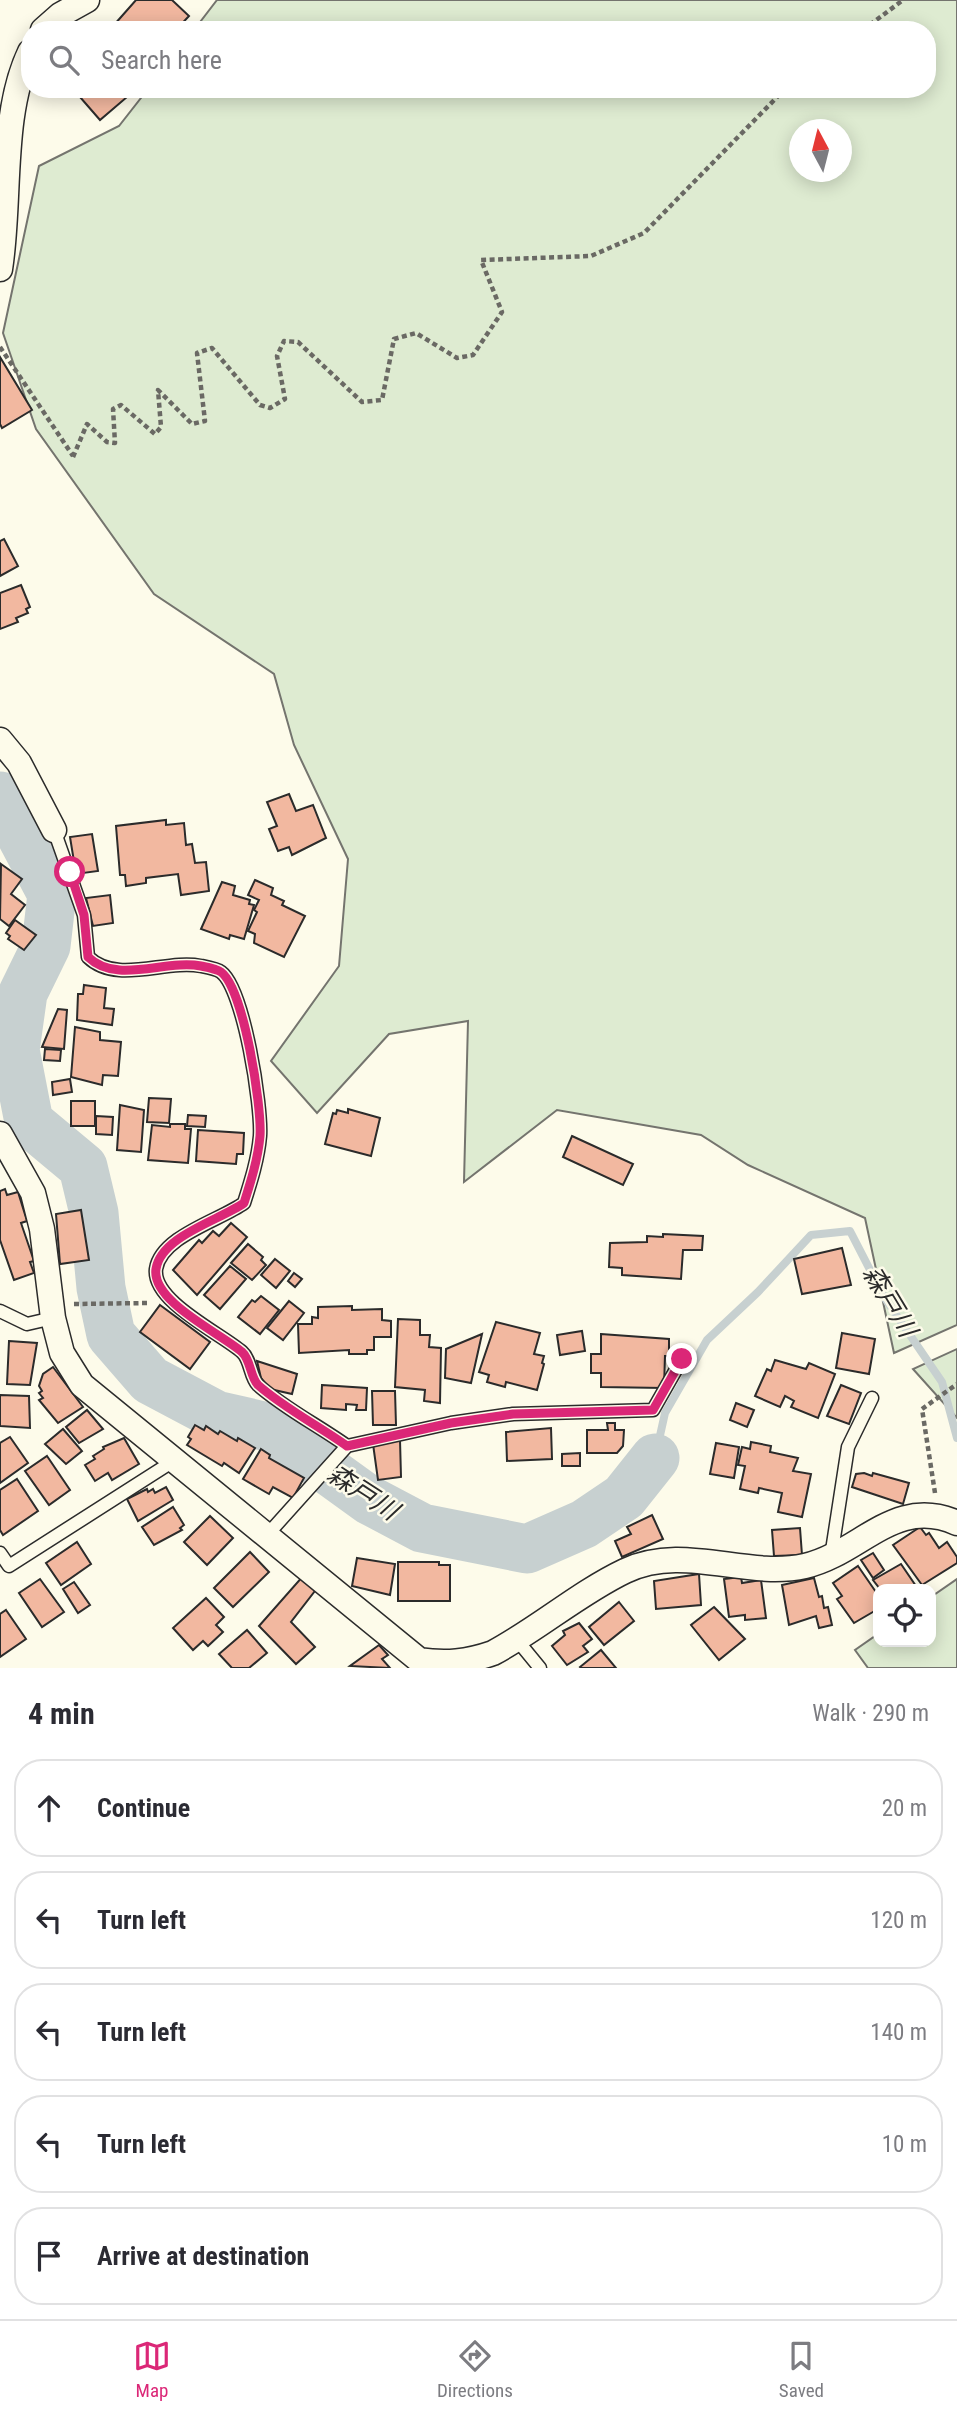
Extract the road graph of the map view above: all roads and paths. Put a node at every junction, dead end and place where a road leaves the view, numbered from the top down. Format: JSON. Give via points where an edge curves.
{"nodes":[{"id":1,"x":87,"y":0,"type":"edge"},
{"id":2,"x":902,"y":0,"type":"edge"},
{"id":3,"x":53,"y":21,"type":"edge"},
{"id":4,"x":875,"y":21,"type":"edge"},
{"id":5,"x":21,"y":70,"type":"edge"},
{"id":6,"x":776,"y":98,"type":"edge"},
{"id":7,"x":0,"y":269,"type":"edge"},
{"id":8,"x":0,"y":346,"type":"edge"},
{"id":9,"x":0,"y":740,"type":"edge"},
{"id":10,"x":54,"y":830,"type":"joint"},
{"id":11,"x":0,"y":1134,"type":"edge"},
{"id":12,"x":0,"y":1174,"type":"edge"},
{"id":13,"x":27,"y":1178,"type":"junction"},
{"id":14,"x":79,"y":1304,"type":"dead end"},
{"id":15,"x":131,"y":1305,"type":"dead end"},
{"id":16,"x":0,"y":1311,"type":"edge"},
{"id":17,"x":53,"y":1318,"type":"junction"},
{"id":18,"x":682,"y":1359,"type":"dead end"},
{"id":19,"x":957,"y":1384,"type":"edge"},
{"id":20,"x":872,"y":1398,"type":"dead end"},
{"id":21,"x":345,"y":1449,"type":"junction"},
{"id":22,"x":175,"y":1460,"type":"junction"},
{"id":23,"x":948,"y":1519,"type":"edge"},
{"id":24,"x":268,"y":1534,"type":"junction"},
{"id":25,"x":0,"y":1553,"type":"edge"},
{"id":26,"x":831,"y":1557,"type":"junction"},
{"id":27,"x":517,"y":1640,"type":"junction"},
{"id":28,"x":416,"y":1664,"type":"edge"},
{"id":29,"x":540,"y":1668,"type":"edge"}],
"edges":[{"from":1,"to":3,"type":"street"},
{"from":2,"to":4,"type":"path"},
{"from":5,"to":7,"type":"street","via":[[13,104]]},
{"from":6,"to":8,"type":"path","via":[[645,233],[591,256],[481,260],[502,312],[484,342],[472,355],[457,358],[416,333],[394,339],[382,400],[362,402],[298,342],[284,341],[276,356],[285,399],[270,408],[260,405],[212,348],[197,353],[205,421],[192,424],[158,390],[161,427],[155,434],[121,405],[113,410],[115,443],[107,442],[87,424],[73,457]]},
{"from":9,"to":10,"type":"street","via":[[19,763]]},
{"from":10,"to":21,"type":"lane","via":[[84,915],[88,957],[96,965],[113,970],[199,965],[221,972],[237,995],[254,1074],[260,1134],[255,1167],[244,1203],[183,1236],[164,1252],[156,1269],[160,1287],[171,1301],[244,1354],[256,1383]]},
{"from":11,"to":13,"type":"street"},
{"from":12,"to":13,"type":"street"},
{"from":13,"to":17,"type":"street","via":[[41,1229]]},
{"from":14,"to":15,"type":"path"},
{"from":16,"to":17,"type":"lane","via":[[27,1324]]},
{"from":17,"to":22,"type":"street","via":[[62,1353],[82,1385]]},
{"from":18,"to":21,"type":"lane","via":[[653,1410],[513,1414],[451,1423]]},
{"from":19,"to":23,"type":"path","via":[[922,1409]]},
{"from":20,"to":26,"type":"lane","via":[[848,1447]]},
{"from":21,"to":24,"type":"lane"},
{"from":22,"to":24,"type":"street"},
{"from":22,"to":25,"type":"lane","via":[[9,1566]]},
{"from":23,"to":26,"type":"street","via":[[897,1518]]},
{"from":24,"to":28,"type":"street"},
{"from":26,"to":27,"type":"street","via":[[803,1566],[766,1567],[681,1558],[654,1561],[625,1571]]},
{"from":27,"to":28,"type":"street","via":[[471,1661]]},
{"from":27,"to":29,"type":"lane"}]}
